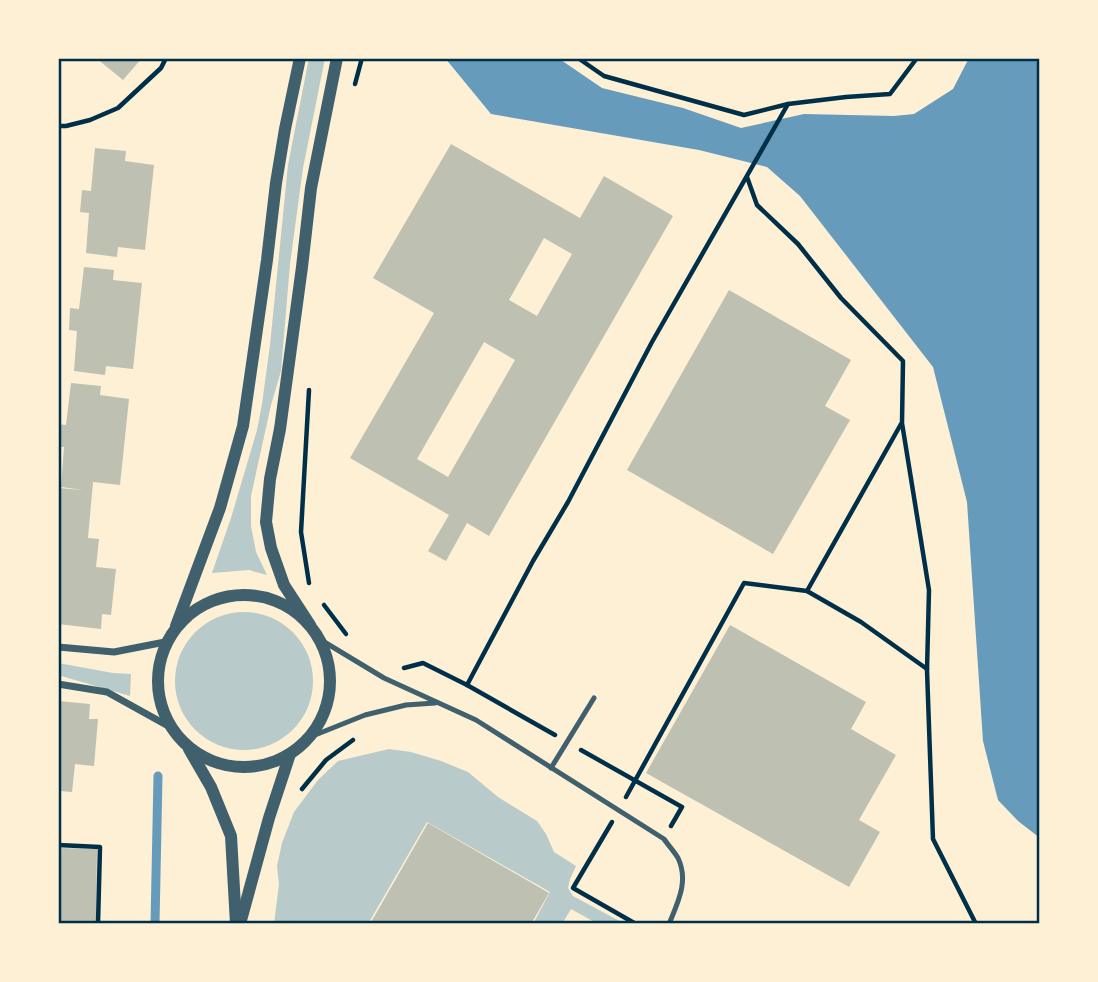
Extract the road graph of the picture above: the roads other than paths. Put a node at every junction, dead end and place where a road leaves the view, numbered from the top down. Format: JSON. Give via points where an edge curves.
{"nodes":[{"id":1,"x":300,"y":58,"type":"edge"},
{"id":2,"x":337,"y":58,"type":"edge"},
{"id":3,"x":310,"y":625,"type":"junction"},
{"id":4,"x":176,"y":626,"type":"junction"},
{"id":5,"x":321,"y":640,"type":"junction"},
{"id":6,"x":165,"y":642,"type":"junction"},
{"id":7,"x":58,"y":647,"type":"edge"},
{"id":8,"x":58,"y":684,"type":"edge"},
{"id":9,"x":594,"y":698,"type":"dead end"},
{"id":10,"x":438,"y":703,"type":"junction"},
{"id":11,"x":170,"y":727,"type":"junction"},
{"id":12,"x":310,"y":737,"type":"junction"},
{"id":13,"x":187,"y":746,"type":"junction"},
{"id":14,"x":290,"y":754,"type":"junction"},
{"id":15,"x":551,"y":768,"type":"junction"},
{"id":16,"x":238,"y":924,"type":"edge"},
{"id":17,"x":669,"y":924,"type":"edge"}],
"edges":[{"from":1,"to":4,"type":"street","via":[[275,183],[243,426],[220,509]]},
{"from":2,"to":3,"type":"street","via":[[311,188],[266,522],[284,585]]},
{"from":3,"to":4,"type":"street","via":[[283,603],[250,593],[212,600]]},
{"from":3,"to":5,"type":"street"},
{"from":4,"to":6,"type":"street"},
{"from":5,"to":10,"type":"lane","via":[[384,678]]},
{"from":5,"to":12,"type":"street","via":[[329,668],[329,692],[324,715]]},
{"from":6,"to":7,"type":"street","via":[[114,652]]},
{"from":6,"to":11,"type":"street","via":[[157,684]]},
{"from":8,"to":11,"type":"street","via":[[107,692]]},
{"from":9,"to":15,"type":"lane"},
{"from":10,"to":12,"type":"lane","via":[[365,715]]},
{"from":10,"to":15,"type":"lane","via":[[475,720]]},
{"from":11,"to":13,"type":"street"},
{"from":12,"to":14,"type":"street"},
{"from":13,"to":14,"type":"street","via":[[204,758],[246,768]]},
{"from":13,"to":16,"type":"street","via":[[211,787],[230,836]]},
{"from":14,"to":16,"type":"street"},
{"from":15,"to":17,"type":"lane","via":[[664,839],[678,858],[683,878]]}]}
